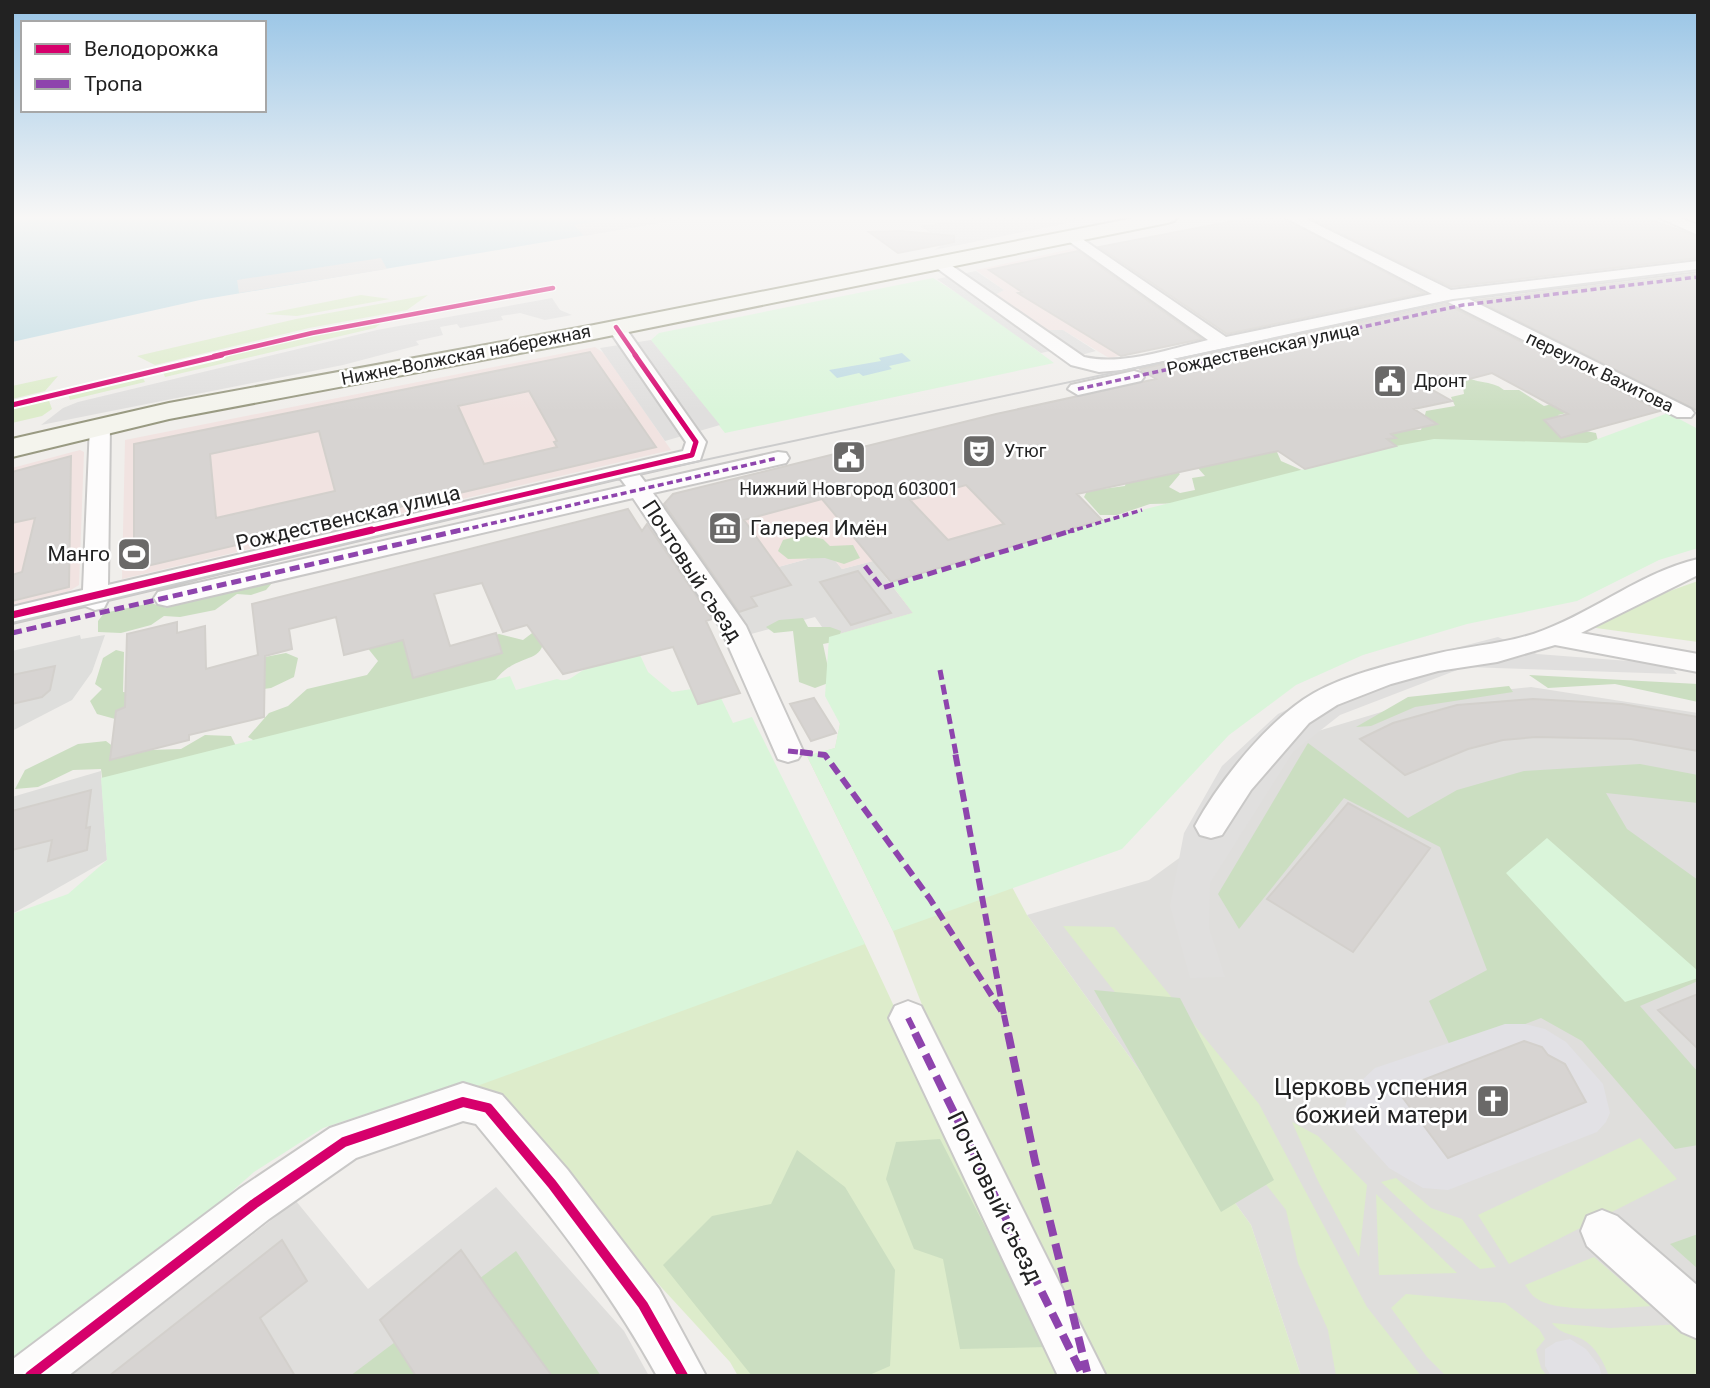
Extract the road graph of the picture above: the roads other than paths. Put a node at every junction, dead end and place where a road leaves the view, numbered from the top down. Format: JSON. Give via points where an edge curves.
{"nodes":[{"id":1,"x":848,"y":282,"type":"edge"},
{"id":2,"x":964,"y":282,"type":"edge"},
{"id":3,"x":1136,"y":282,"type":"edge"},
{"id":4,"x":1418,"y":282,"type":"edge"},
{"id":5,"x":1561,"y":282,"type":"edge"},
{"id":6,"x":1651,"y":282,"type":"edge"},
{"id":7,"x":1445,"y":296,"type":"junction"},
{"id":8,"x":1463,"y":305,"type":"junction"},
{"id":9,"x":616,"y":327,"type":"junction"},
{"id":10,"x":1223,"y":343,"type":"junction"},
{"id":11,"x":1078,"y":389,"type":"dead end"},
{"id":12,"x":1684,"y":413,"type":"dead end"},
{"id":13,"x":100,"y":425,"type":"junction"},
{"id":14,"x":12,"y":448,"type":"edge"},
{"id":15,"x":778,"y":458,"type":"dead end"},
{"id":16,"x":633,"y":480,"type":"junction"},
{"id":17,"x":1698,"y":566,"type":"edge"},
{"id":18,"x":95,"y":599,"type":"junction"},
{"id":19,"x":12,"y":615,"type":"edge"},
{"id":20,"x":12,"y":634,"type":"edge"},
{"id":21,"x":1554,"y":636,"type":"junction"},
{"id":22,"x":1698,"y":663,"type":"edge"},
{"id":23,"x":788,"y":751,"type":"dead end"},
{"id":24,"x":1212,"y":826,"type":"dead end"},
{"id":25,"x":908,"y":1018,"type":"dead end"},
{"id":26,"x":1602,"y":1231,"type":"dead end"},
{"id":27,"x":1698,"y":1317,"type":"edge"},
{"id":28,"x":30,"y":1376,"type":"edge"},
{"id":29,"x":683,"y":1376,"type":"edge"},
{"id":30,"x":1083,"y":1376,"type":"edge"}],
"edges":[{"from":1,"to":9,"type":"main road","name":"Нижне-Волжская набережная"},
{"from":2,"to":10,"type":"street","name":"Рождественская улица","via":[[1087,364],[1122,364]]},
{"from":3,"to":10,"type":"street"},
{"from":4,"to":7,"type":"street","name":"переулок Вахитова"},
{"from":5,"to":7,"type":"street","name":"Рождественская улица"},
{"from":6,"to":8,"type":"street","name":"Рождественская улица"},
{"from":7,"to":8,"type":"street","name":"переулок Вахитова"},
{"from":7,"to":10,"type":"street","name":"Рождественская улица"},
{"from":8,"to":11,"type":"street","name":"Рождественская улица"},
{"from":8,"to":12,"type":"street","name":"переулок Вахитова"},
{"from":9,"to":13,"type":"main road","name":"Нижне-Волжская набережная"},
{"from":9,"to":16,"type":"street","name":"Рождественская улица","via":[[696,442],[692,454]]},
{"from":13,"to":14,"type":"main road","name":"Нижне-Волжская набережная"},
{"from":13,"to":18,"type":"street"},
{"from":15,"to":16,"type":"street","name":"Рождественская улица"},
{"from":16,"to":18,"type":"street","name":"Рождественская улица"},
{"from":16,"to":20,"type":"street","name":"Рождественская улица"},
{"from":16,"to":23,"type":"street","name":"Почтовый съезд","via":[[733,626]]},
{"from":17,"to":21,"type":"street"},
{"from":18,"to":19,"type":"street","name":"Рождественская улица"},
{"from":21,"to":22,"type":"street"},
{"from":21,"to":24,"type":"street","via":[[1382,677],[1327,698],[1290,725],[1240,782]]},
{"from":25,"to":30,"type":"street","name":"Почтовый съезд"},
{"from":26,"to":27,"type":"street"},
{"from":28,"to":29,"type":"street","via":[[254,1204],[344,1142],[463,1102],[488,1108],[552,1184],[643,1305]]}]}
